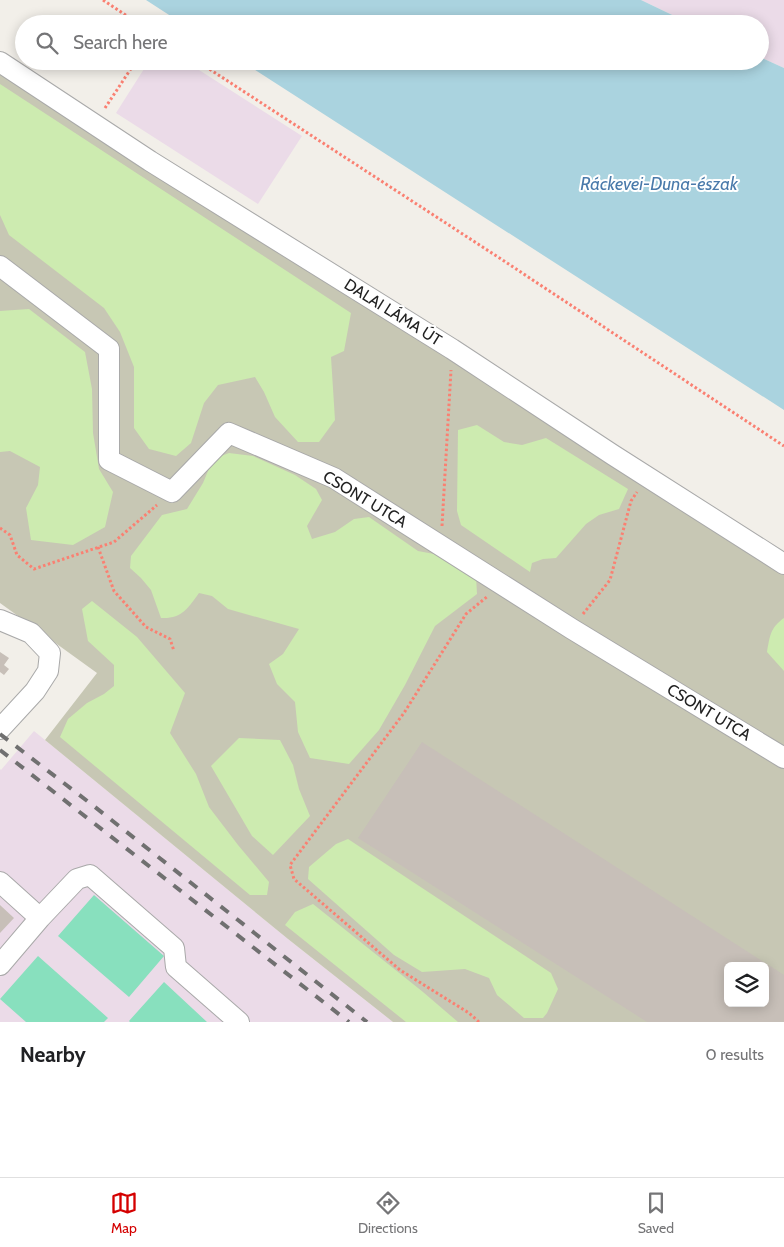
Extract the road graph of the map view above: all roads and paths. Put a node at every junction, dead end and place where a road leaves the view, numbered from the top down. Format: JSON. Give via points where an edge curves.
{"nodes":[{"id":1,"x":103,"y":0,"type":"edge"},
{"id":2,"x":126,"y":15,"type":"edge"},
{"id":3,"x":0,"y":62,"type":"edge"},
{"id":4,"x":130,"y":70,"type":"edge"},
{"id":5,"x":211,"y":70,"type":"edge"},
{"id":6,"x":94,"y":124,"type":"junction"},
{"id":7,"x":0,"y":266,"type":"edge"},
{"id":8,"x":452,"y":349,"type":"junction"},
{"id":9,"x":784,"y":446,"type":"edge"},
{"id":10,"x":648,"y":477,"type":"junction"},
{"id":11,"x":172,"y":492,"type":"junction"},
{"id":12,"x":0,"y":528,"type":"edge"},
{"id":13,"x":441,"y":546,"type":"junction"},
{"id":14,"x":98,"y":547,"type":"junction"},
{"id":15,"x":784,"y":564,"type":"edge"},
{"id":16,"x":502,"y":585,"type":"junction"},
{"id":17,"x":0,"y":620,"type":"edge"},
{"id":18,"x":572,"y":629,"type":"junction"},
{"id":19,"x":174,"y":651,"type":"dead end"},
{"id":20,"x":0,"y":729,"type":"edge"},
{"id":21,"x":784,"y":758,"type":"edge"},
{"id":22,"x":0,"y":882,"type":"edge"},
{"id":23,"x":40,"y":918,"type":"junction"},
{"id":24,"x":0,"y":965,"type":"edge"},
{"id":25,"x":239,"y":1022,"type":"edge"},
{"id":26,"x":479,"y":1022,"type":"edge"}],
"edges":[{"from":1,"to":2,"type":"path"},
{"from":3,"to":6,"type":"lane","name":"DALAI LÁMA ÚT"},
{"from":4,"to":6,"type":"path"},
{"from":5,"to":9,"type":"path"},
{"from":6,"to":8,"type":"lane","name":"DALAI LÁMA ÚT"},
{"from":7,"to":11,"type":"lane","via":[[109,349],[109,460]]},
{"from":8,"to":10,"type":"lane","name":"DALAI LÁMA ÚT"},
{"from":8,"to":13,"type":"path"},
{"from":10,"to":15,"type":"lane","name":"DALAI LÁMA ÚT"},
{"from":10,"to":18,"type":"path","via":[[631,500],[610,580]]},
{"from":11,"to":13,"type":"lane","name":"CSONT UTCA","via":[[229,433],[334,478]]},
{"from":11,"to":14,"type":"path","via":[[114,542]]},
{"from":12,"to":14,"type":"path","via":[[10,535],[17,555],[34,568]]},
{"from":13,"to":16,"type":"lane","name":"CSONT UTCA"},
{"from":14,"to":19,"type":"path","via":[[114,591],[146,628],[170,638]]},
{"from":16,"to":18,"type":"lane","name":"CSONT UTCA"},
{"from":16,"to":26,"type":"path","via":[[466,614],[404,713],[290,865],[294,879],[400,970]]},
{"from":17,"to":20,"type":"lane","via":[[31,633],[50,653],[48,671],[35,691]]},
{"from":18,"to":21,"type":"lane","name":"CSONT UTCA"},
{"from":22,"to":23,"type":"lane"},
{"from":23,"to":24,"type":"lane"},
{"from":23,"to":25,"type":"lane","via":[[77,879],[90,875],[174,948],[176,967]]}]}
